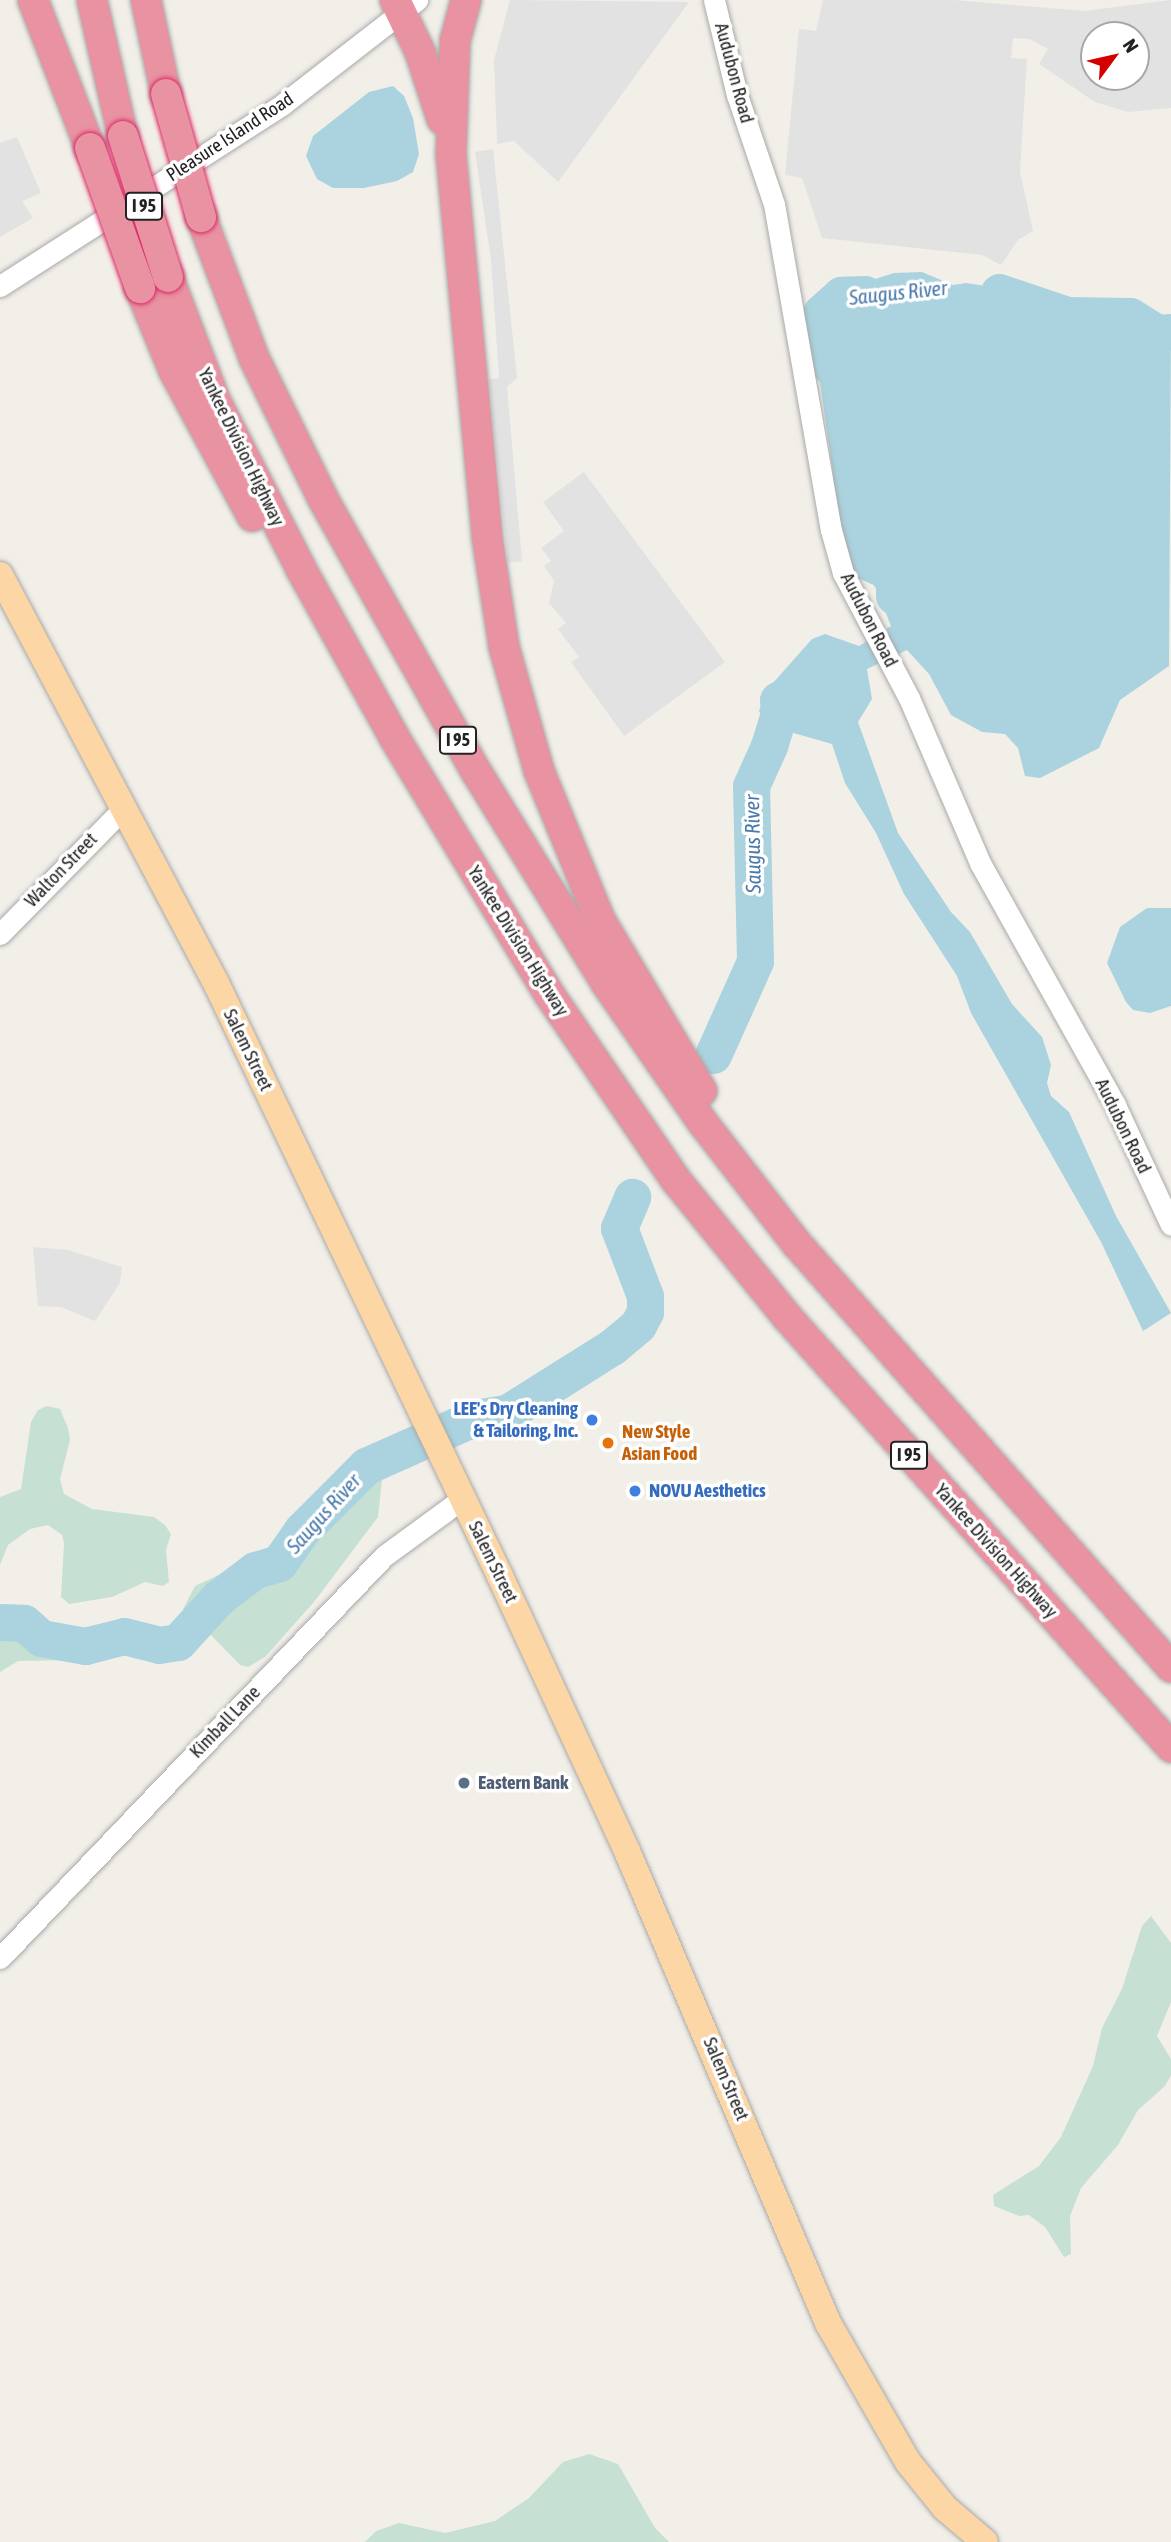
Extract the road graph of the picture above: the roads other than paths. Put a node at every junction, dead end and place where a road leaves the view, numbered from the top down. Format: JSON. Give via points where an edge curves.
{"nodes":[{"id":1,"x":33,"y":0,"type":"edge"},
{"id":2,"x":92,"y":0,"type":"edge"},
{"id":3,"x":146,"y":0,"type":"edge"},
{"id":4,"x":467,"y":0,"type":"edge"},
{"id":5,"x":714,"y":0,"type":"edge"},
{"id":6,"x":405,"y":4,"type":"edge"},
{"id":7,"x":451,"y":154,"type":"junction"},
{"id":8,"x":0,"y":286,"type":"edge"},
{"id":9,"x":0,"y":575,"type":"edge"},
{"id":10,"x":394,"y":737,"type":"junction"},
{"id":11,"x":124,"y":808,"type":"junction"},
{"id":12,"x":0,"y":934,"type":"edge"},
{"id":13,"x":1164,"y":1198,"type":"edge"},
{"id":14,"x":1171,"y":1225,"type":"edge"},
{"id":15,"x":782,"y":1226,"type":"junction"},
{"id":16,"x":462,"y":1499,"type":"junction"},
{"id":17,"x":1171,"y":1667,"type":"edge"},
{"id":18,"x":1171,"y":1747,"type":"edge"},
{"id":19,"x":0,"y":1958,"type":"edge"},
{"id":20,"x":985,"y":2542,"type":"edge"}],
"edges":[{"from":1,"to":10,"type":"highway","bridge":true,"via":[[174,371],[224,469]]},
{"from":2,"to":10,"type":"highway","name":"Yankee Division Highway","number":"I 95","bridge":true,"via":[[123,136],[168,277],[226,425]]},
{"from":3,"to":15,"type":"highway","number":"I 95","bridge":true,"via":[[166,94],[201,216],[254,358],[287,428],[477,773],[558,909],[656,1057]]},
{"from":4,"to":7,"type":"highway","via":[[455,41]]},
{"from":5,"to":13,"type":"street","name":"Audubon Road","via":[[737,95],[774,204],[831,530],[843,573],[908,698],[980,863]]},
{"from":6,"to":7,"type":"highway"},
{"from":6,"to":8,"type":"street","name":"Pleasure Island Road","via":[[283,104]]},
{"from":7,"to":15,"type":"highway","via":[[487,537],[504,647],[536,758],[600,920]]},
{"from":9,"to":11,"type":"main road","name":"Salem Street"},
{"from":10,"to":18,"type":"highway","name":"Yankee Division Highway","number":"I 95","via":[[549,994],[675,1179],[786,1317]]},
{"from":11,"to":12,"type":"street","name":"Walton Street"},
{"from":11,"to":16,"type":"main road","name":"Salem Street","via":[[222,995]]},
{"from":13,"to":14,"type":"street","name":"Audubon Road"},
{"from":15,"to":17,"type":"highway","number":"I 95"},
{"from":16,"to":19,"type":"street","name":"Kimball Lane","via":[[384,1556]]},
{"from":16,"to":20,"type":"main road","name":"Salem Street","via":[[627,1851],[828,2323],[908,2462],[945,2508]]}]}
